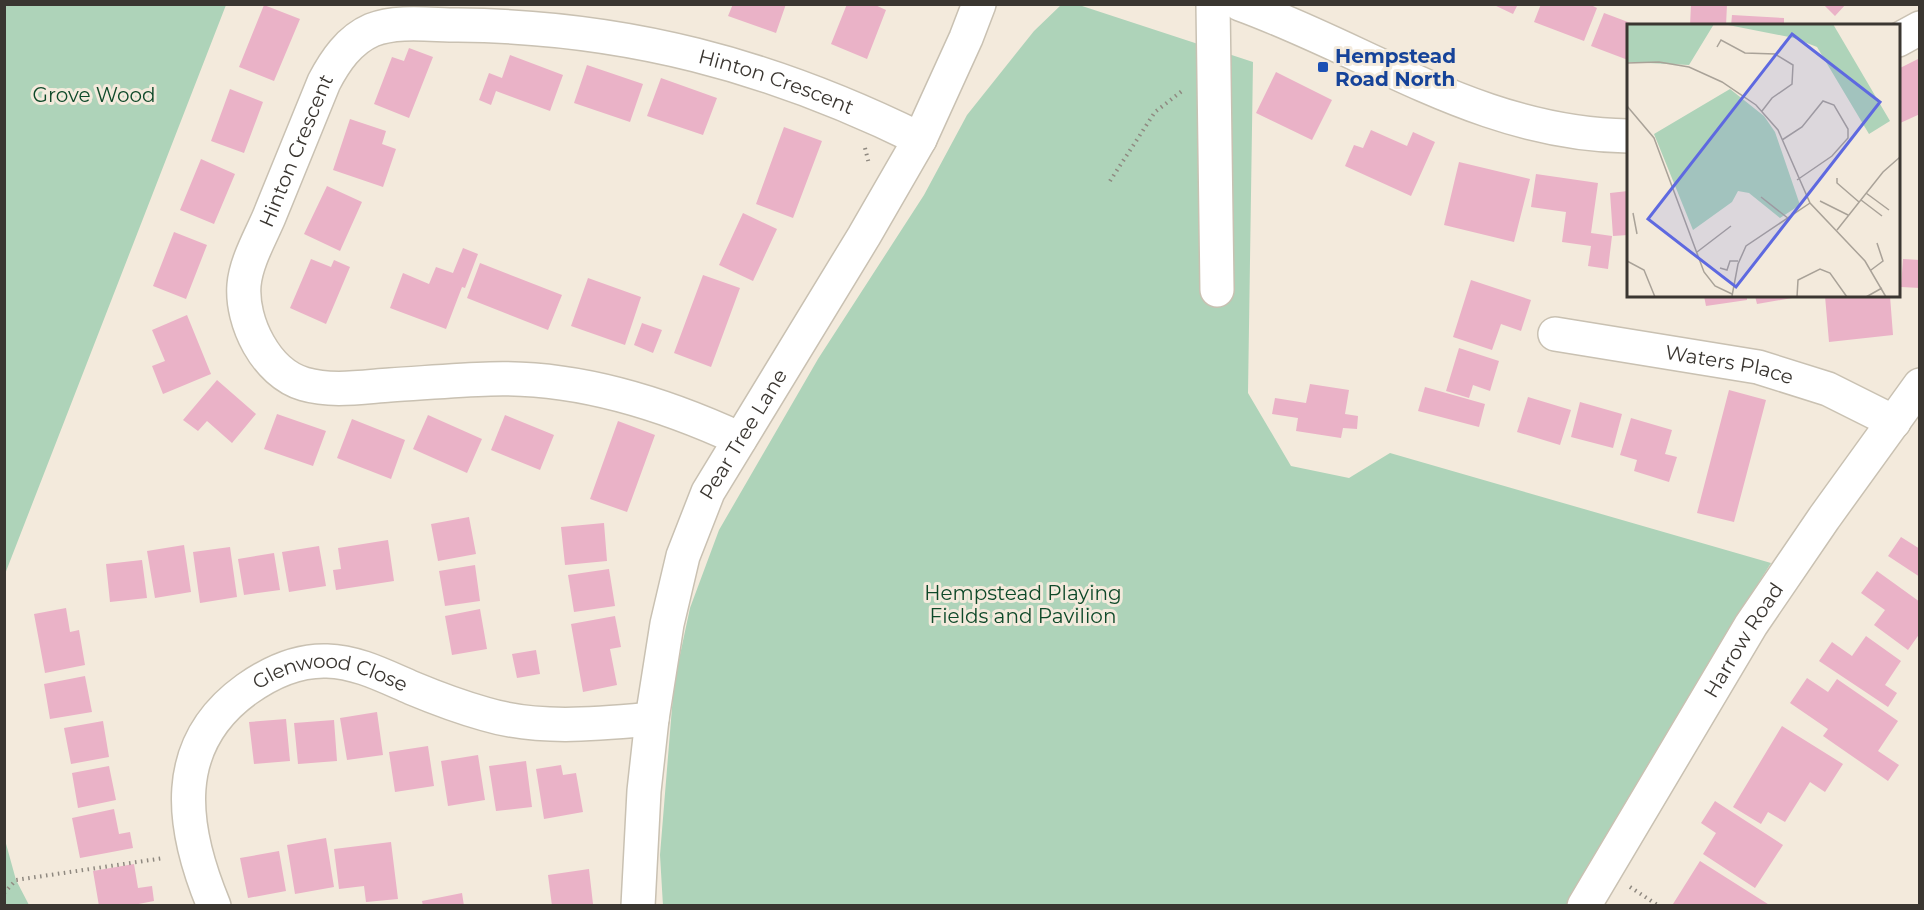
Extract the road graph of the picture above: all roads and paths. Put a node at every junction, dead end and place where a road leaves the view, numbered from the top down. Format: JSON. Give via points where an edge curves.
{"nodes":[{"id":1,"x":978,"y":4,"type":"edge"},
{"id":2,"x":1214,"y":4,"type":"edge"},
{"id":3,"x":1240,"y":4,"type":"edge"},
{"id":4,"x":1920,"y":28,"type":"edge"},
{"id":5,"x":1900,"y":39,"type":"edge"},
{"id":6,"x":1215,"y":76,"type":"junction"},
{"id":7,"x":1627,"y":136,"type":"edge"},
{"id":8,"x":920,"y":139,"type":"junction"},
{"id":9,"x":1110,"y":181,"type":"dead end"},
{"id":10,"x":1217,"y":290,"type":"dead end"},
{"id":11,"x":1555,"y":334,"type":"dead end"},
{"id":12,"x":1920,"y":386,"type":"edge"},
{"id":13,"x":1894,"y":422,"type":"junction"},
{"id":14,"x":740,"y":439,"type":"junction"},
{"id":15,"x":652,"y":719,"type":"junction"},
{"id":16,"x":195,"y":853,"type":"junction"},
{"id":17,"x":4,"y":892,"type":"edge"},
{"id":18,"x":214,"y":906,"type":"edge"},
{"id":19,"x":638,"y":906,"type":"edge"},
{"id":20,"x":1584,"y":906,"type":"edge"}],
"edges":[{"from":1,"to":8,"type":"street","name":"Pear Tree Lane"},
{"from":2,"to":6,"type":"street"},
{"from":3,"to":7,"type":"street","via":[[1286,21],[1450,98],[1509,119],[1556,129]]},
{"from":4,"to":5,"type":"street"},
{"from":6,"to":9,"type":"path","via":[[1182,92],[1155,112]]},
{"from":6,"to":10,"type":"street"},
{"from":8,"to":14,"type":"street","name":"Pear Tree Lane"},
{"from":8,"to":14,"type":"street","name":"Hinton Crescent","via":[[800,87],[719,60],[630,39],[480,26],[391,26],[362,36],[333,66],[244,282],[249,324],[268,358],[279,369],[302,384],[330,388],[493,379],[553,382],[677,412]]},
{"from":11,"to":13,"type":"street","name":"Waters Place","via":[[1758,367],[1828,389]]},
{"from":12,"to":13,"type":"street","name":"Harrow Road"},
{"from":13,"to":20,"type":"street","name":"Harrow Road","via":[[1751,625]]},
{"from":14,"to":15,"type":"street","name":"Pear Tree Lane","via":[[708,492],[683,556]]},
{"from":15,"to":16,"type":"street","name":"Glenwood Close","via":[[583,724],[517,721],[455,705],[348,663],[297,664],[277,671],[237,697],[221,711],[196,751],[188,794]]},
{"from":15,"to":19,"type":"street","name":"Pear Tree Lane"},
{"from":16,"to":17,"type":"path","via":[[16,880]]},
{"from":16,"to":18,"type":"street","name":"Glenwood Close"}]}
